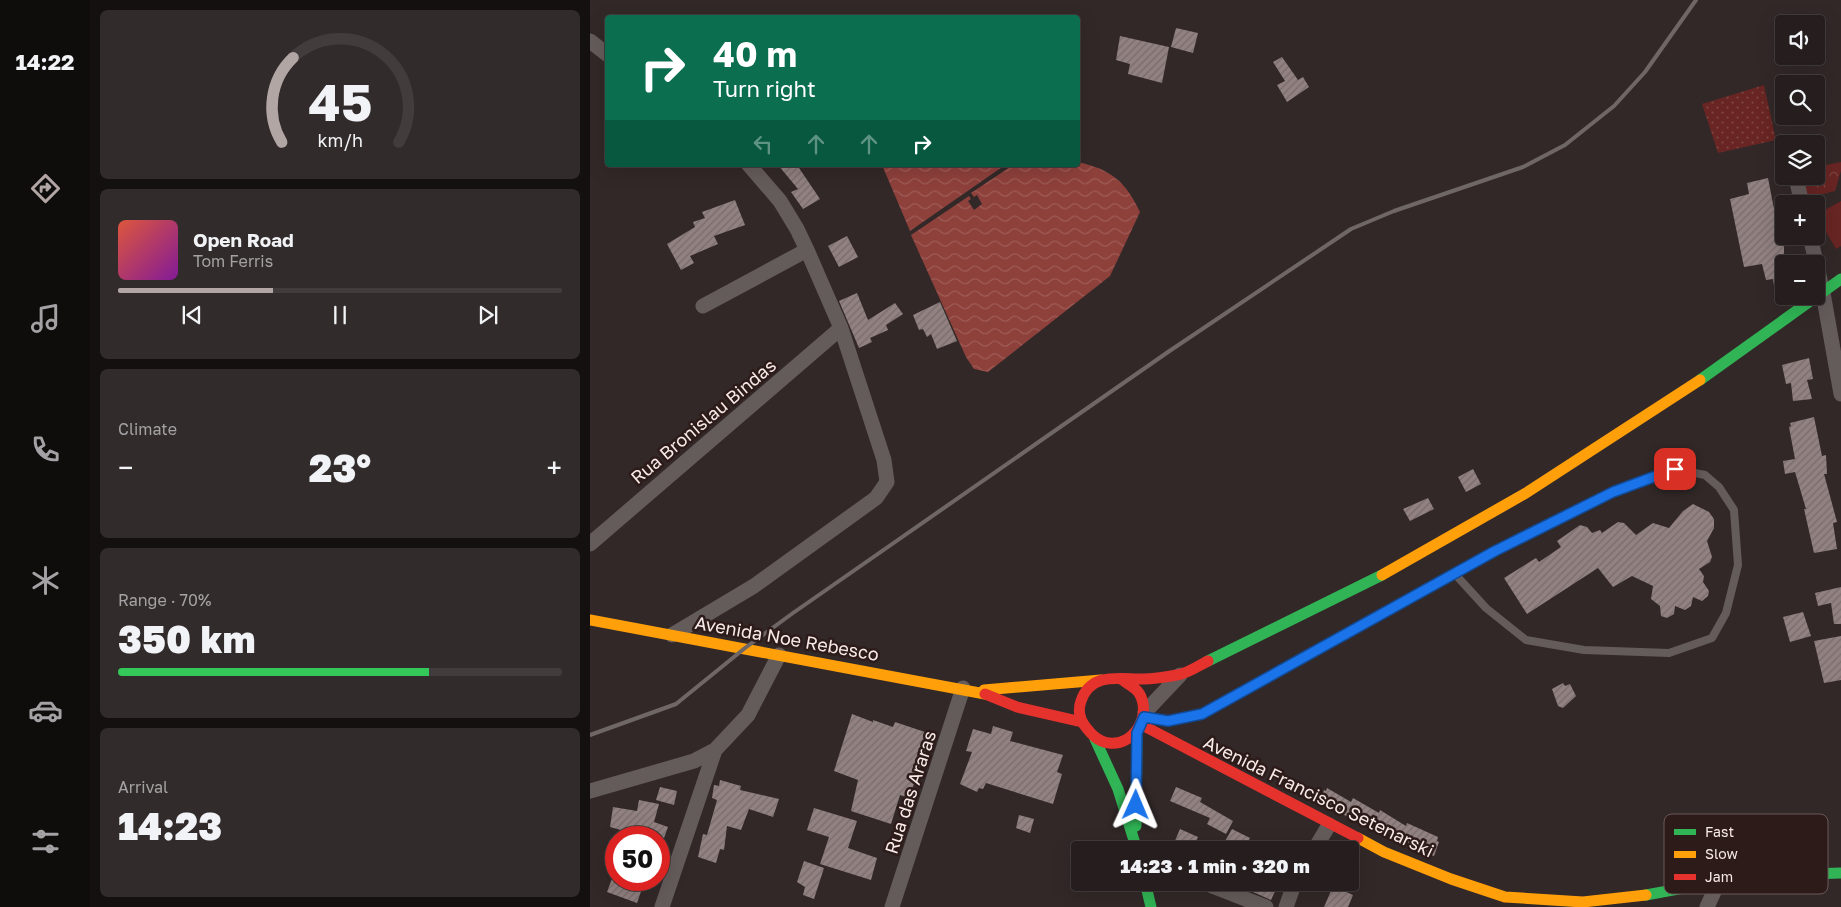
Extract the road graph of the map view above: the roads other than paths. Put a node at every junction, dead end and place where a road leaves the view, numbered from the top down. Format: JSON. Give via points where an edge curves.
{"nodes":[{"id":1,"x":590,"y":41,"type":"edge"},
{"id":2,"x":605,"y":53,"type":"edge"},
{"id":3,"x":752,"y":167,"type":"edge"},
{"id":4,"x":807,"y":250,"type":"junction"},
{"id":5,"x":1841,"y":279,"type":"edge"},
{"id":6,"x":1825,"y":291,"type":"edge"},
{"id":7,"x":1825,"y":304,"type":"edge"},
{"id":8,"x":1807,"y":305,"type":"edge"},
{"id":9,"x":704,"y":306,"type":"dead end"},
{"id":10,"x":841,"y":328,"type":"junction"},
{"id":11,"x":1841,"y":394,"type":"edge"},
{"id":12,"x":590,"y":544,"type":"edge"},
{"id":13,"x":1454,"y":573,"type":"junction"},
{"id":14,"x":590,"y":620,"type":"edge"},
{"id":15,"x":672,"y":635,"type":"junction"},
{"id":16,"x":778,"y":655,"type":"junction"},
{"id":17,"x":1180,"y":675,"type":"junction"},
{"id":18,"x":1121,"y":679,"type":"junction"},
{"id":19,"x":1101,"y":680,"type":"junction"},
{"id":20,"x":970,"y":690,"type":"junction"},
{"id":21,"x":1082,"y":722,"type":"junction"},
{"id":22,"x":1142,"y":722,"type":"junction"},
{"id":23,"x":1096,"y":739,"type":"junction"},
{"id":24,"x":715,"y":750,"type":"junction"},
{"id":25,"x":590,"y":791,"type":"edge"},
{"id":26,"x":1329,"y":825,"type":"junction"},
{"id":27,"x":1134,"y":841,"type":"edge"},
{"id":28,"x":1136,"y":841,"type":"edge"},
{"id":29,"x":1319,"y":841,"type":"edge"},
{"id":30,"x":1828,"y":874,"type":"edge"},
{"id":31,"x":1841,"y":874,"type":"edge"},
{"id":32,"x":1147,"y":891,"type":"edge"},
{"id":33,"x":1225,"y":891,"type":"edge"},
{"id":34,"x":1292,"y":891,"type":"edge"},
{"id":35,"x":1664,"y":891,"type":"edge"},
{"id":36,"x":1714,"y":894,"type":"edge"},
{"id":37,"x":1503,"y":902,"type":"edge"},
{"id":38,"x":662,"y":907,"type":"edge"},
{"id":39,"x":892,"y":907,"type":"edge"},
{"id":40,"x":1151,"y":907,"type":"edge"},
{"id":41,"x":1266,"y":907,"type":"edge"},
{"id":42,"x":1286,"y":907,"type":"edge"},
{"id":43,"x":1707,"y":907,"type":"edge"}],
"edges":[{"from":1,"to":2,"type":"street"},
{"from":3,"to":4,"type":"street","via":[[780,201]]},
{"from":4,"to":9,"type":"street"},
{"from":4,"to":10,"type":"street"},
{"from":5,"to":6,"type":"street"},
{"from":7,"to":11,"type":"street"},
{"from":8,"to":17,"type":"street","via":[[1618,437],[1511,503],[1414,558]]},
{"from":10,"to":12,"type":"street","name":"Rua Bronislau Bindas"},
{"from":10,"to":15,"type":"street","via":[[884,460],[887,482],[876,498],[754,586]]},
{"from":13,"to":13,"type":"lane","via":[[1613,492],[1675,469],[1705,475],[1719,487],[1734,510],[1738,565],[1726,613],[1712,638],[1669,653],[1584,650],[1526,640],[1486,608]]},
{"from":13,"to":22,"type":"lane","via":[[1202,714]]},
{"from":14,"to":15,"type":"street","name":"Avenida Noe Rebesco"},
{"from":15,"to":16,"type":"street","name":"Avenida Noe Rebesco"},
{"from":16,"to":20,"type":"street","name":"Avenida Noe Rebesco"},
{"from":16,"to":24,"type":"street","via":[[748,715]]},
{"from":17,"to":18,"type":"street"},
{"from":17,"to":22,"type":"street"},
{"from":18,"to":19,"type":"street"},
{"from":18,"to":22,"type":"street","via":[[1139,692]]},
{"from":19,"to":20,"type":"street","name":"Avenida Noe Rebesco"},
{"from":19,"to":21,"type":"street","via":[[1085,692],[1080,707]]},
{"from":20,"to":21,"type":"street","name":"Avenida Noe Rebesco","via":[[1017,707]]},
{"from":20,"to":39,"type":"street","name":"Rua das Araras"},
{"from":21,"to":23,"type":"street"},
{"from":22,"to":23,"type":"street","via":[[1128,740],[1106,743]]},
{"from":22,"to":26,"type":"street","name":"Avenida Francisco Setenarski"},
{"from":22,"to":28,"type":"street"},
{"from":23,"to":27,"type":"street","via":[[1118,789]]},
{"from":24,"to":25,"type":"street","via":[[694,761]]},
{"from":24,"to":38,"type":"street"},
{"from":26,"to":29,"type":"street"},
{"from":26,"to":37,"type":"street","name":"Avenida Francisco Setenarski"},
{"from":30,"to":31,"type":"street","name":"Avenida Francisco Setenarski"},
{"from":32,"to":40,"type":"street"},
{"from":33,"to":41,"type":"street"},
{"from":34,"to":42,"type":"street"},
{"from":35,"to":37,"type":"street","name":"Avenida Francisco Setenarski","via":[[1583,902]]},
{"from":36,"to":43,"type":"street"}]}
